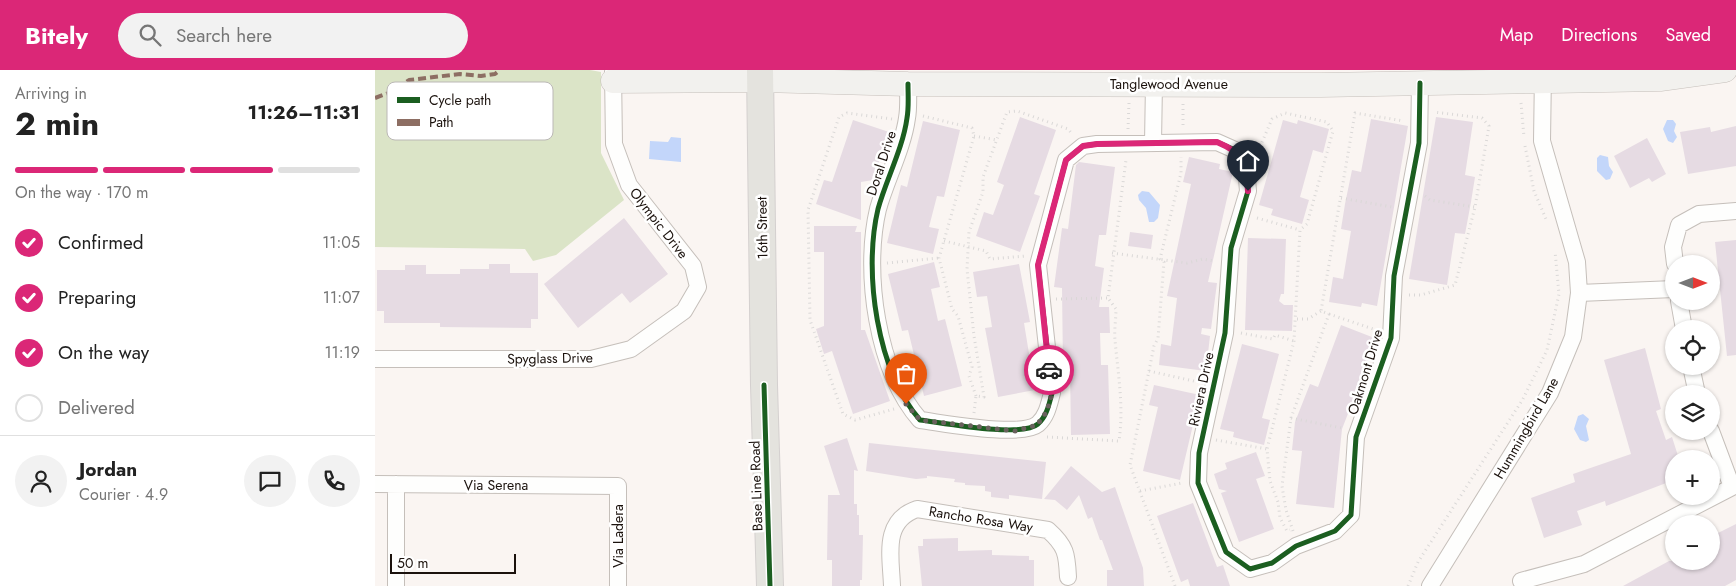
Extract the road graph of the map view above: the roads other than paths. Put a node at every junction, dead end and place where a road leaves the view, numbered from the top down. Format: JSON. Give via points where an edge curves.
{"nodes":[{"id":1,"x":1725,"y":70,"type":"edge"},
{"id":2,"x":613,"y":75,"type":"edge"},
{"id":3,"x":760,"y":75,"type":"edge"},
{"id":4,"x":1542,"y":75,"type":"edge"},
{"id":5,"x":1320,"y":77,"type":"edge"},
{"id":6,"x":1154,"y":83,"type":"junction"},
{"id":7,"x":1420,"y":83,"type":"junction"},
{"id":8,"x":907,"y":84,"type":"junction"},
{"id":9,"x":1153,"y":143,"type":"junction"},
{"id":10,"x":1736,"y":211,"type":"edge"},
{"id":11,"x":1674,"y":255,"type":"edge"},
{"id":12,"x":698,"y":287,"type":"joint"},
{"id":13,"x":1665,"y":289,"type":"edge"},
{"id":14,"x":1579,"y":293,"type":"junction"},
{"id":15,"x":375,"y":358,"type":"edge"},
{"id":16,"x":764,"y":385,"type":"joint"},
{"id":17,"x":1715,"y":440,"type":"edge"},
{"id":18,"x":375,"y":484,"type":"edge"},
{"id":19,"x":396,"y":484,"type":"junction"},
{"id":20,"x":618,"y":486,"type":"joint"},
{"id":21,"x":1734,"y":486,"type":"edge"},
{"id":22,"x":1297,"y":546,"type":"joint"},
{"id":23,"x":1068,"y":577,"type":"dead end"},
{"id":24,"x":1521,"y":581,"type":"dead end"},
{"id":25,"x":396,"y":586,"type":"edge"},
{"id":26,"x":618,"y":586,"type":"edge"},
{"id":27,"x":770,"y":586,"type":"edge"},
{"id":28,"x":892,"y":586,"type":"edge"},
{"id":29,"x":1430,"y":586,"type":"edge"}],
"edges":[{"from":1,"to":4,"type":"street","name":"Tanglewood Avenue","via":[[1660,79]]},
{"from":2,"to":3,"type":"street","name":"Tanglewood Avenue"},
{"from":2,"to":12,"type":"street","name":"Olympic Drive","via":[[614,144],[629,184],[693,266]]},
{"from":3,"to":8,"type":"street","name":"Tanglewood Avenue"},
{"from":3,"to":16,"type":"main road","name":"16th Street"},
{"from":4,"to":7,"type":"street","name":"Tanglewood Avenue"},
{"from":4,"to":14,"type":"street","name":"Hummingbird Lane","via":[[1542,141],[1577,262]]},
{"from":5,"to":6,"type":"street","name":"Tanglewood Avenue"},
{"from":5,"to":7,"type":"street","name":"Tanglewood Avenue"},
{"from":6,"to":8,"type":"street","name":"Tanglewood Avenue"},
{"from":6,"to":9,"type":"street"},
{"from":7,"to":22,"type":"street","name":"Oakmont Drive","via":[[1419,143],[1394,276],[1391,338],[1356,437],[1351,515],[1335,531]]},
{"from":8,"to":9,"type":"street","name":"Doral Drive","via":[[907,119],[878,211],[873,287],[875,318],[892,372],[906,404],[920,420],[1015,431],[1037,425],[1047,411],[1052,393],[1038,265],[1066,160],[1083,146]]},
{"from":9,"to":22,"type":"street","name":"Riviera Drive","via":[[1217,142],[1235,150],[1246,167],[1248,191],[1231,248],[1225,333],[1199,453],[1198,483],[1226,552],[1250,569],[1272,563]]},
{"from":10,"to":11,"type":"street","via":[[1699,214],[1679,224]]},
{"from":12,"to":15,"type":"street","name":"Spyglass Drive","via":[[684,311],[631,349],[591,359]]},
{"from":13,"to":14,"type":"street"},
{"from":14,"to":29,"type":"street","name":"Hummingbird Lane","via":[[1573,337],[1550,393]]},
{"from":16,"to":27,"type":"main road","name":"Base Line Road"},
{"from":17,"to":21,"type":"street"},
{"from":18,"to":19,"type":"street","name":"Via Serena"},
{"from":19,"to":20,"type":"street","name":"Via Serena"},
{"from":19,"to":25,"type":"street"},
{"from":20,"to":26,"type":"street","name":"Via Ladera"},
{"from":21,"to":24,"type":"street","via":[[1584,564]]},
{"from":23,"to":28,"type":"street","name":"Rancho Rosa Way","via":[[1062,542],[1048,530],[917,509],[905,513],[895,524],[891,536]]}]}
